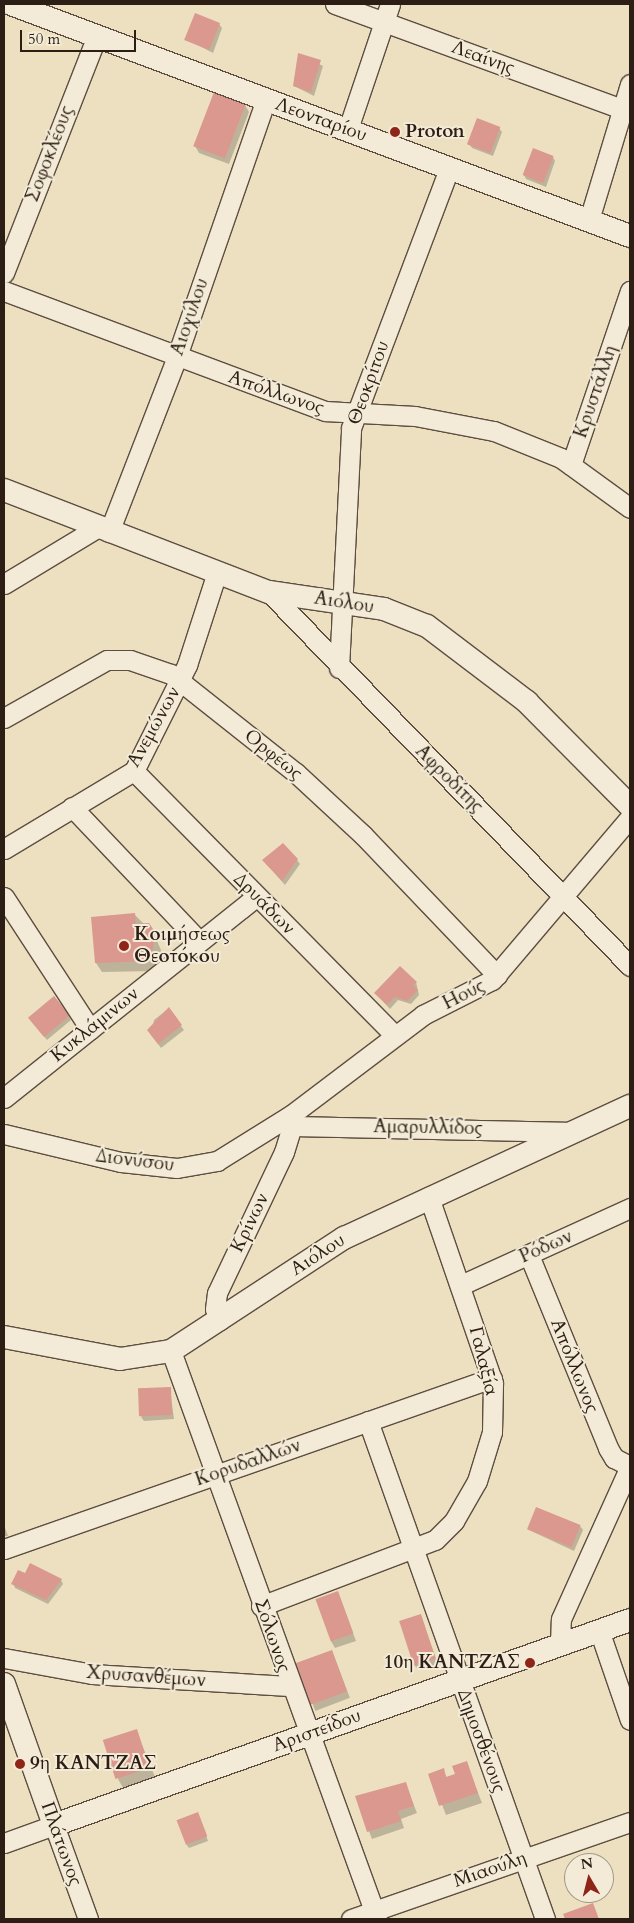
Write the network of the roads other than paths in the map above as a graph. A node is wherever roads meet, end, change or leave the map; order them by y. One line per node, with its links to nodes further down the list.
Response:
1 (11, 4): 4 (street, Λεονταρίου)
2 (335, 4): 5 (street, Λεαίνης)
3 (390, 4): 5 (street)
4 (35, 8): 6 (street, Λεονταρίου)
5 (384, 22): 9 (street, Λεαίνης); 10 (street)
6 (97, 36): 8 (street, Λεονταρίου); 14 (street, Σοφοκλέους)
7 (630, 84): 9 (street)
8 (266, 100): 10 (street, Λεονταρίου); 17 (street, Αιοχύλου)
9 (627, 110): 12 (street)
10 (348, 129): 11 (street, Λεονταρίου)
11 (449, 168): 12 (street, Λεονταρίου); 18 (street, Θεοκρίτου)
12 (589, 220): 13 (street, Λεονταρίου)
13 (630, 236)
14 (4, 273)
15 (4, 290): 17 (street, Απόλλωνος)
16 (630, 291): 19 (street, Κρυστάλλη)
17 (176, 358): 18 (street, Απόλλωνος); 22 (street, Αιοχύλου)
18 (356, 414): 19 (street, Απόλλωνος); 26 (street, Θεοκρίτου)
19 (571, 465): 21 (street, Απόλλωνος)
20 (4, 490): 22 (street, Αιόλου)
21 (630, 508)
22 (103, 530): 23 (street, Αιόλου); 24 (street)
23 (217, 572): 25 (street, Αιόλου); 28 (street, Ανεμώνων)
24 (4, 584)
25 (269, 592): 26 (street, Αιόλου); 27 (street, Αφροδίτης)
26 (342, 603): 27 (street, Θεοκρίτου); 31 (street, Αιόλου)
27 (339, 668): 35 (street, Αφροδίτης)
28 (180, 679): 29 (street, Ορφέως); 30 (street, Ανεμώνων); 40 (street, Ορφέως)
29 (4, 718)
30 (134, 771): 32 (street, Ανεμώνων); 36 (street, Δρυάδων)
31 (630, 806)
32 (72, 807): 34 (street, Ανεμώνων); 38 (street)
33 (630, 817): 35 (street, Ηούς)
34 (4, 848)
35 (563, 893): 39 (street, Αφροδίτης); 40 (street, Ηούς)
36 (256, 896): 38 (street, Κυκλάμινων); 42 (street, Δρυάδων)
37 (4, 897): 41 (street)
38 (199, 941): 41 (street, Κυκλάμινων)
39 (630, 966)
40 (498, 975): 42 (street, Ηούς)
41 (90, 1029): 43 (street, Κυκλάμινων)
42 (394, 1035): 45 (street, Ηούς)
43 (4, 1098)
44 (630, 1106): 46 (street, Αιόλου)
45 (289, 1122): 46 (street, Αμαρυλλίδος); 47 (street, Διονύσου); 52 (street, Κρίνων)
46 (574, 1132): 48 (street, Αιόλου)
47 (4, 1134)
48 (429, 1197): 51 (street, Γαλαξία); 52 (street, Αιόλου)
49 (630, 1208): 50 (street, Ρόδων)
50 (529, 1255): 51 (street, Ρόδων); 57 (street, Απόλλωνος)
51 (461, 1285): 55 (street, Γαλαξία)
52 (220, 1320): 54 (street, Αιόλου)
53 (4, 1337): 54 (street, Αιόλου)
54 (170, 1351): 58 (street, Σόλωνος)
55 (492, 1378): 56 (street, Κορυδαλλών); 60 (street, Γαλαξία)
56 (368, 1421): 58 (street, Κορυδαλλών); 60 (street, Δημοσθένους)
57 (630, 1466): 64 (street, Απόλλωνος)
58 (214, 1475): 59 (street, Κορυδαλλών); 61 (street, Σόλωνος)
59 (4, 1549)
60 (413, 1550): 61 (street, Γαλαξία); 66 (street, Δημοσθένους)
61 (261, 1606): 68 (street, Σόλωνος)
62 (630, 1620): 63 (street, Αριστείδου)
63 (599, 1630): 64 (street, Αριστείδου); 69 (street)
64 (560, 1644): 66 (street, Αριστείδου)
65 (4, 1658): 68 (street, Χρυσανθέμων)
66 (459, 1679): 70 (street, Αριστείδου); 74 (street, Δημοσθένους)
67 (4, 1684): 72 (street, Πλάτωνος)
68 (289, 1686): 70 (street, Σόλωνος)
69 (630, 1720)
70 (311, 1734): 72 (street, Αριστείδου); 75 (street, Σόλωνος)
71 (630, 1822): 74 (street, Μιαούλη)
72 (54, 1826): 73 (street, Αριστείδου); 76 (street, Πλάτωνος)
73 (4, 1842)
74 (523, 1858): 75 (street, Μιαούλη); 78 (street, Δημοσθένους)
75 (376, 1915): 77 (street, Μιαούλη)
76 (88, 1919)
77 (351, 1919)
78 (545, 1919)

